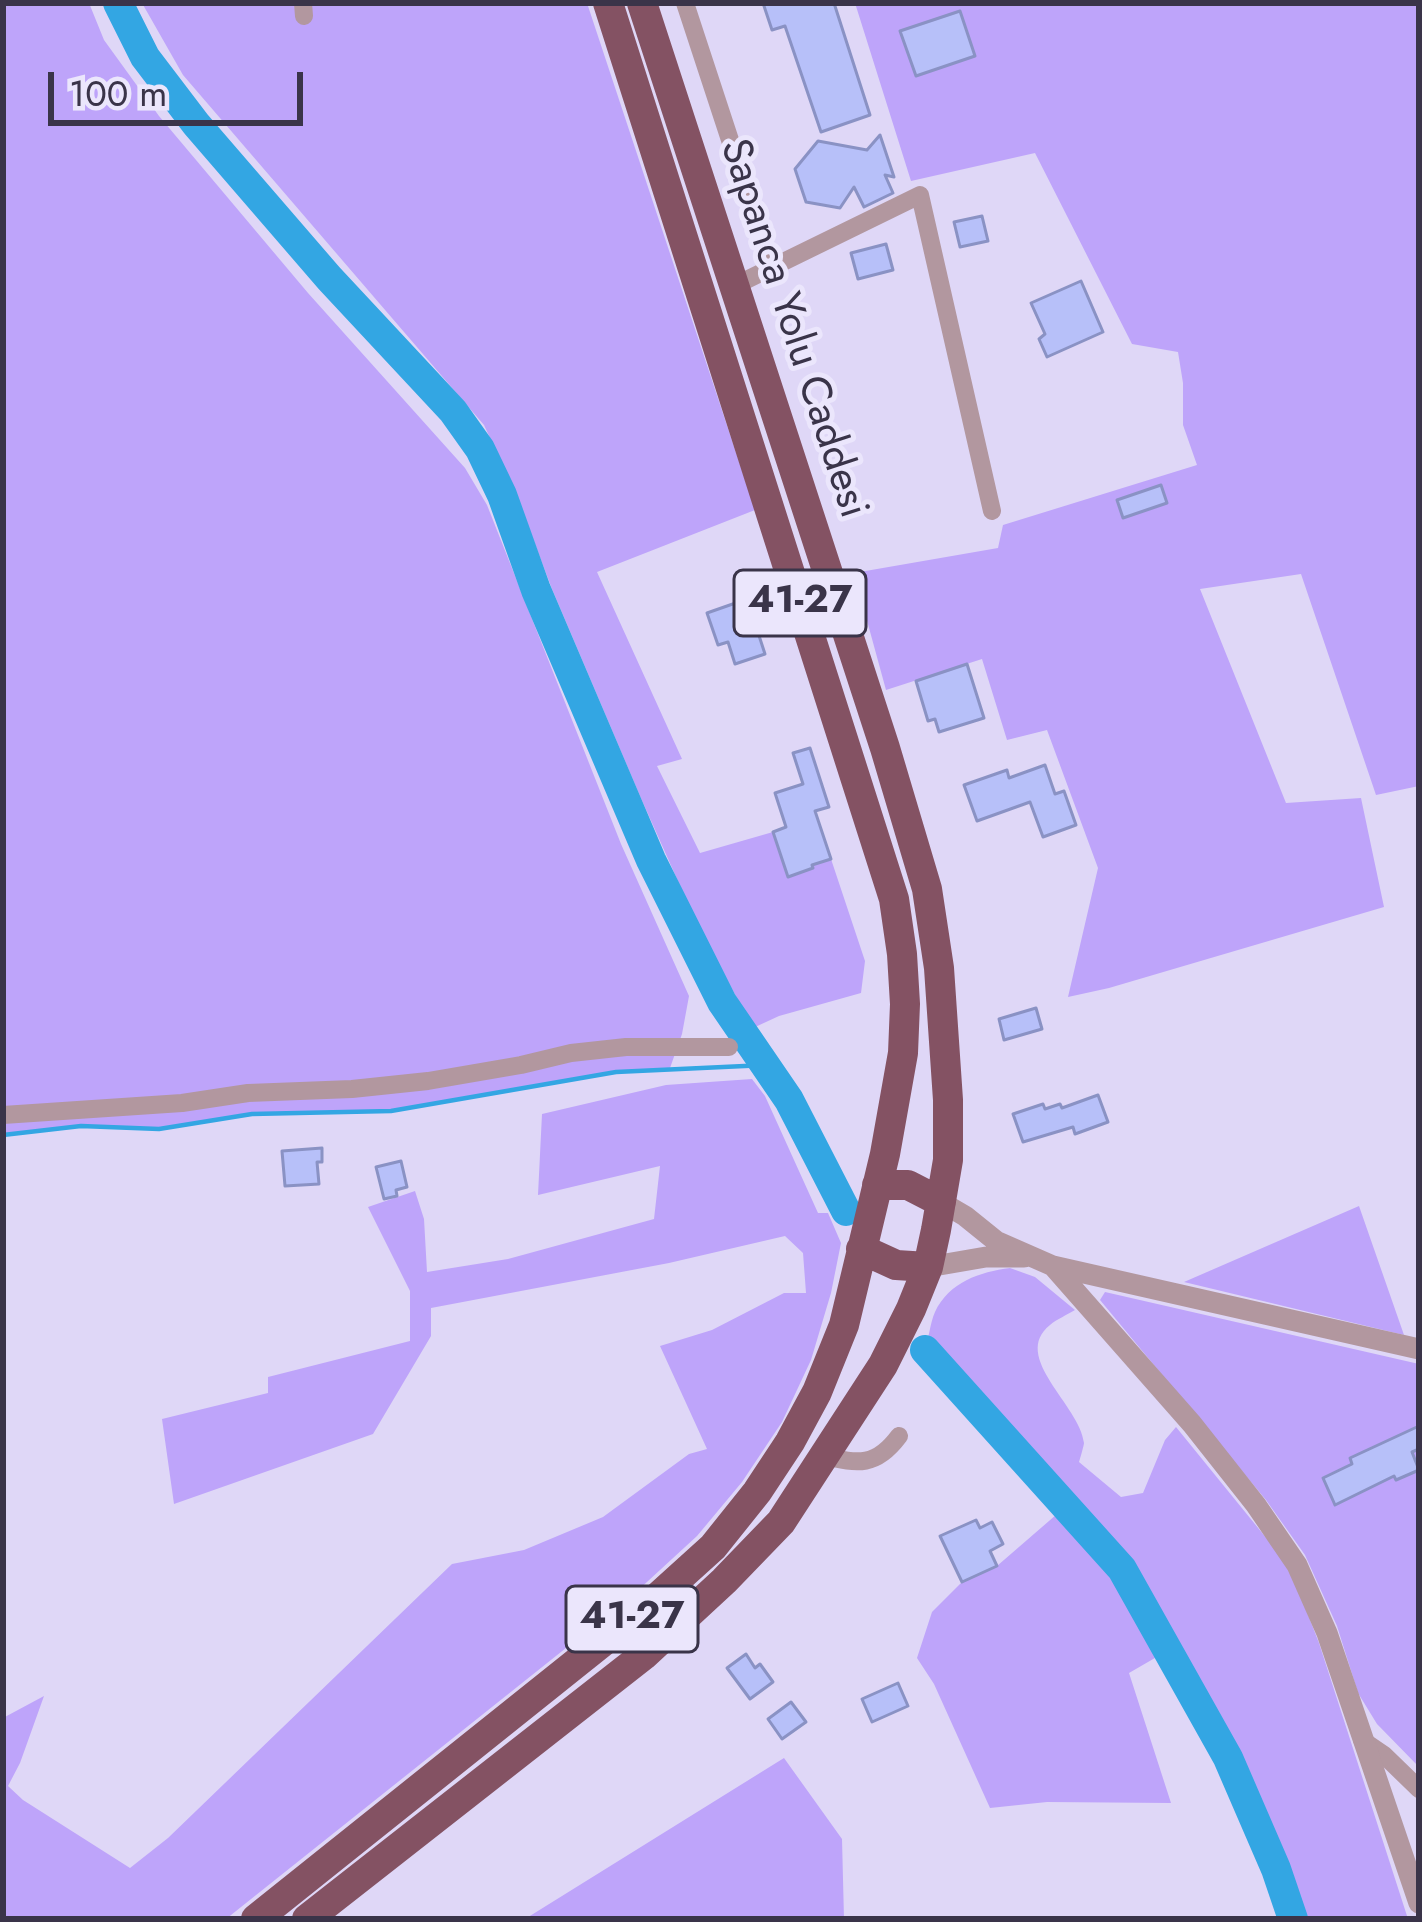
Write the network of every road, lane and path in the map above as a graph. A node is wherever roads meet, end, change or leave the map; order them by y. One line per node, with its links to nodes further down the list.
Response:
1 (608, 3): 9 (highway, Sapanca Yolu Caddesi / 41-27)
2 (642, 3): 5 (highway, Sapanca Yolu Caddesi)
3 (685, 3): 4 (street)
4 (772, 268): 5 (street); 6 (street)
5 (734, 286): 10 (highway, Sapanca Yolu Caddesi)
6 (992, 512)
7 (729, 1047): 8 (street)
8 (3, 1115)
9 (877, 1185): 10 (highway); 11 (highway, Sapanca Yolu Caddesi / 41-27)
10 (941, 1202): 12 (street); 14 (highway, Sapanca Yolu Caddesi)
11 (861, 1249): 14 (highway); 21 (highway, Sapanca Yolu Caddesi / 41-27)
12 (1030, 1257): 13 (street); 14 (street)
13 (1053, 1266): 15 (street); 18 (street)
14 (928, 1267): 17 (highway, Sapanca Yolu Caddesi)
15 (1419, 1349)
16 (898, 1436): 17 (street)
17 (825, 1456): 22 (highway, Sapanca Yolu Caddesi / 41-27)
18 (1362, 1740): 19 (street); 20 (street)
19 (1419, 1789)
20 (1419, 1903)
21 (256, 1919)
22 (307, 1919)

